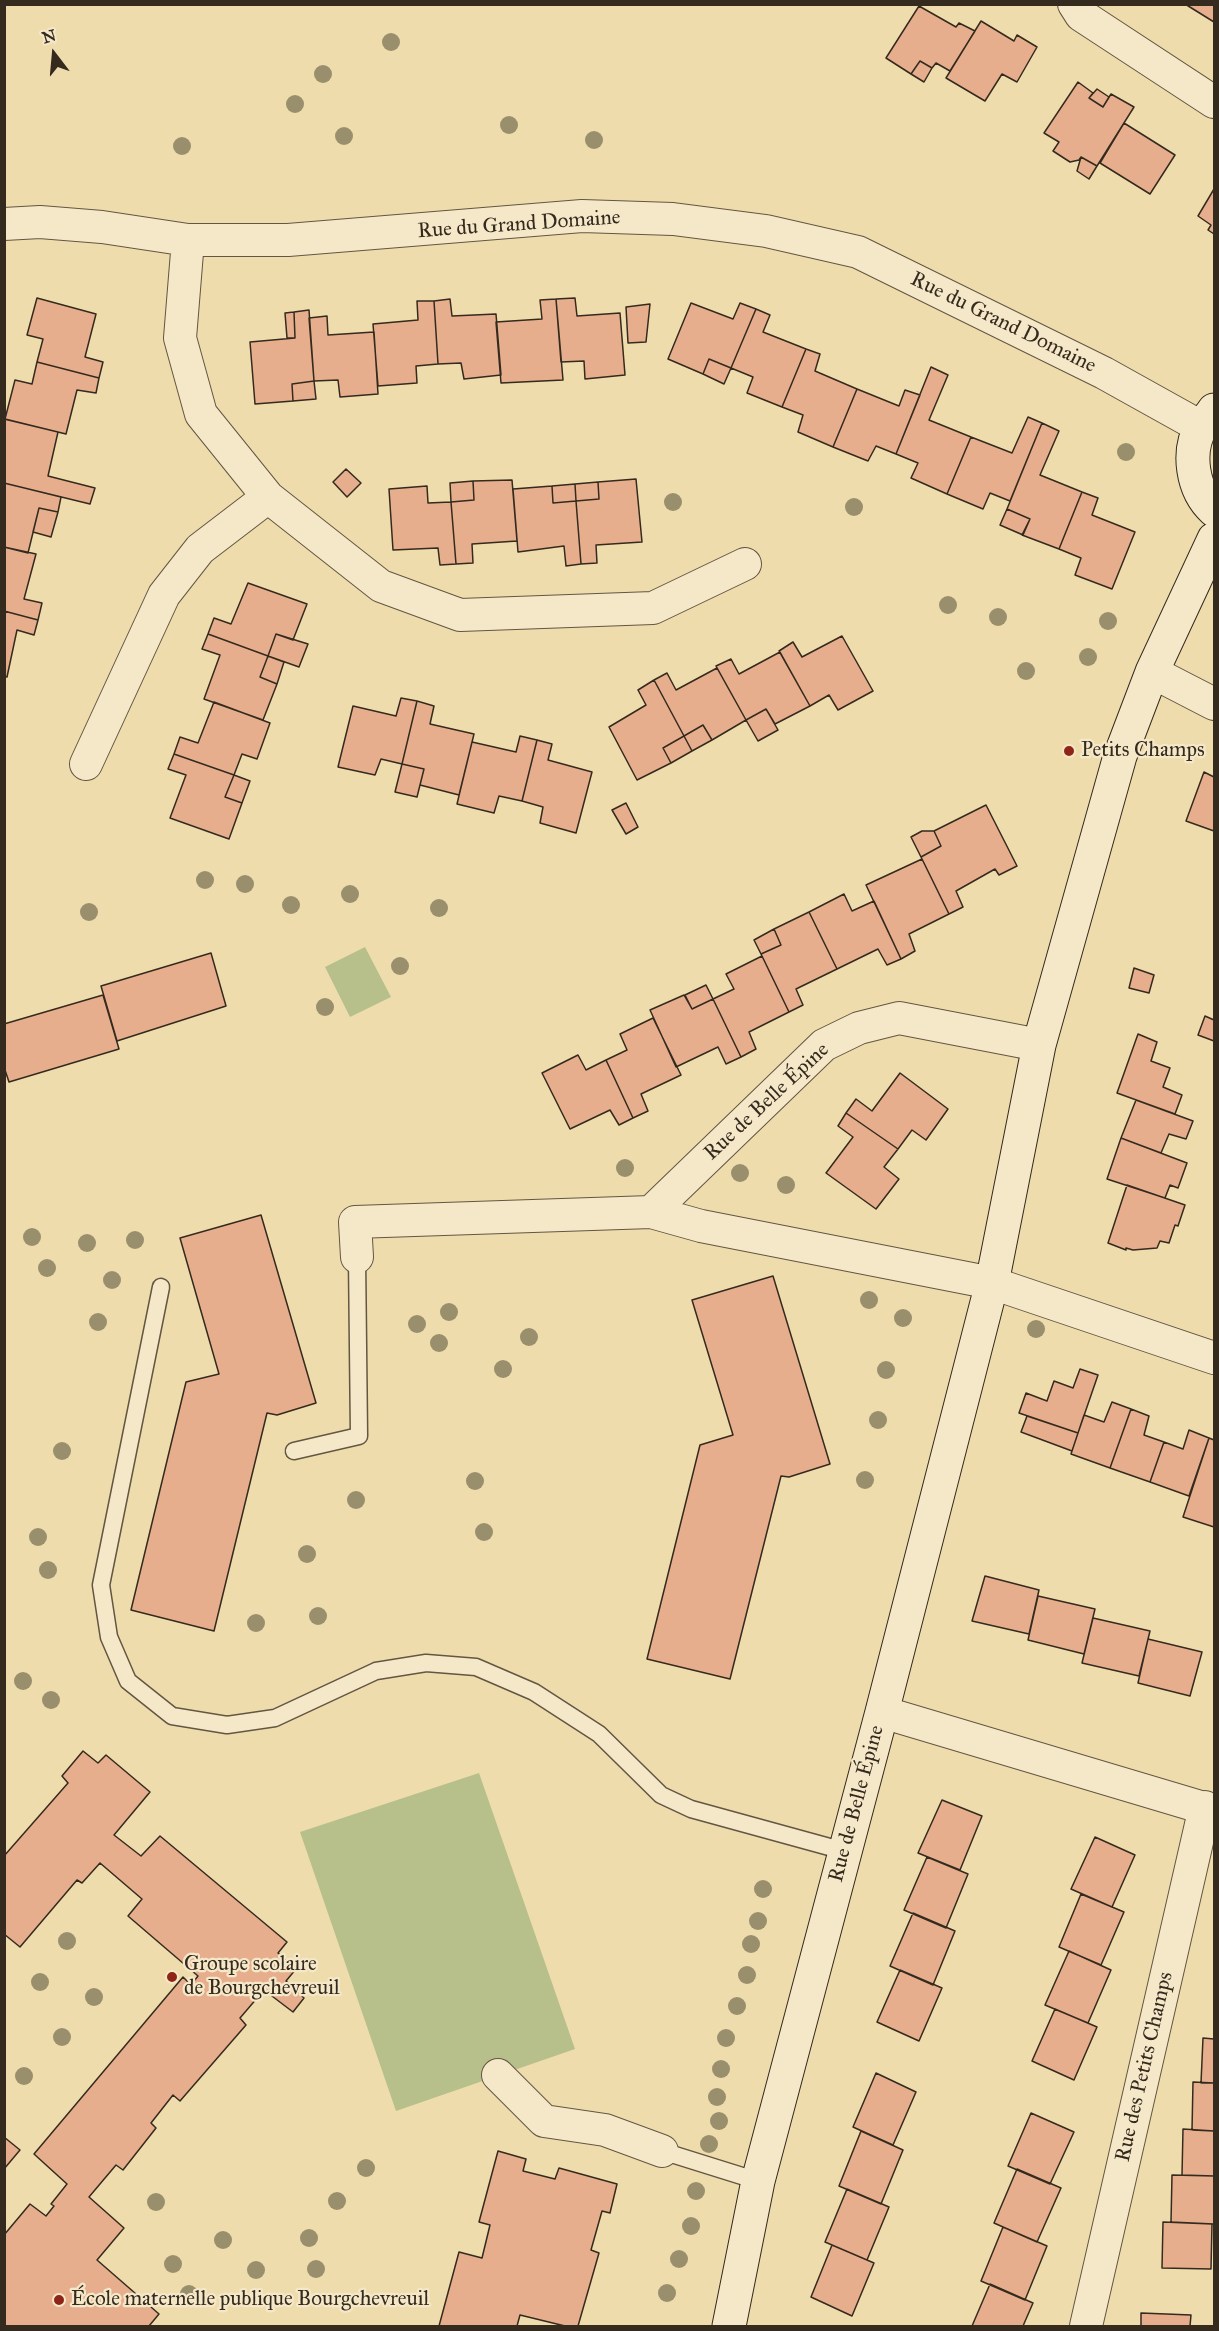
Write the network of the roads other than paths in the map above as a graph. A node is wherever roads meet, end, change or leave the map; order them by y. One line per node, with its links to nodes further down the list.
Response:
1 (1074, 4): 2 (street)
2 (1215, 102)
3 (4, 201): 4 (street, Rue du Grand Domaine)
4 (40, 222): 5 (street, Rue du Grand Domaine); 6 (street, Rue du Grand Domaine)
5 (4, 224)
6 (188, 240): 7 (street, Rue du Grand Domaine); 8 (street)
7 (1208, 419): 9 (street)
8 (268, 497): 11 (street); 14 (street)
9 (1215, 510)
10 (1215, 538): 12 (street, Rue de Belle Épine)
11 (745, 564)
12 (1152, 672): 13 (street); 15 (street, Rue de Belle Épine)
13 (1215, 704)
14 (86, 764)
15 (1039, 1045): 16 (street, Rue de Belle Épine); 18 (street, Rue de Belle Épine)
16 (651, 1212): 17 (street); 18 (street)
17 (357, 1257): 21 (lane)
18 (992, 1283): 20 (street); 22 (street, Rue de Belle Épine)
19 (161, 1287): 24 (lane)
20 (1215, 1358)
21 (294, 1451)
22 (882, 1712): 23 (street, Rue des Petits Champs); 24 (street, Rue de Belle Épine)
23 (1210, 1809): 29 (street, Rue des Petits Champs)
24 (844, 1851): 27 (street, Rue de Belle Épine)
25 (498, 2075): 26 (street)
26 (662, 2151): 27 (lane)
27 (758, 2181): 28 (street, Rue de Belle Épine)
28 (729, 2326)
29 (1086, 2326)

